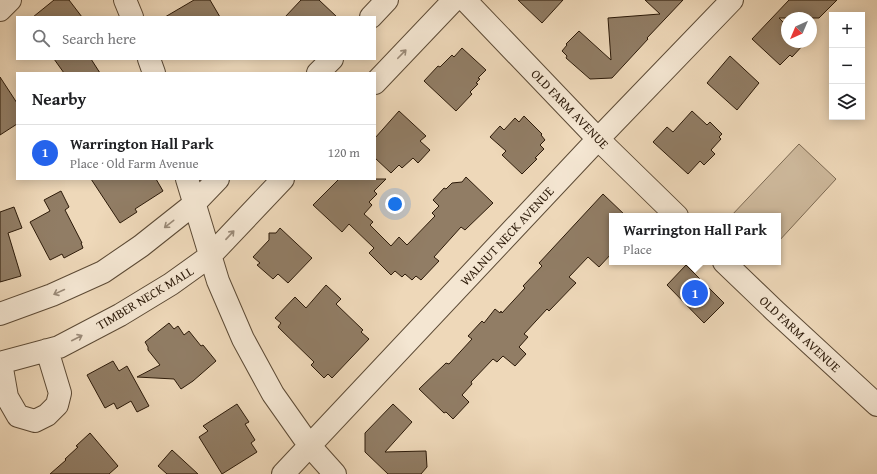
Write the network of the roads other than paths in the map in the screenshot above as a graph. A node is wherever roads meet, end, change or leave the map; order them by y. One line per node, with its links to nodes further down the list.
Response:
1 (10, 0): 7 (street)
2 (125, 0): 8 (street)
3 (387, 0): 9 (street)
4 (454, 0): 14 (street, one-way to 4)
5 (465, 0): 15 (street, OLD FARM AVENUE)
6 (732, 0): 15 (street, WALNUT NECK AVENUE)
7 (0, 10)
8 (132, 16)
9 (372, 16)
10 (149, 60): 12 (street)
11 (331, 60): 13 (street)
12 (154, 72)
13 (319, 72)
14 (376, 82)
15 (598, 139): 20 (street, OLD FARM AVENUE); 27 (street, WALNUT NECK AVENUE)
16 (187, 180): 19 (street)
17 (217, 180): 19 (street)
18 (282, 180): 21 (street, TIMBER NECK MALL, one-way to 18)
19 (194, 204): 21 (street); 23 (street, one-way to 23)
20 (674, 213)
21 (210, 256): 24 (street, TIMBER NECK MALL, one-way to 21); 27 (street)
22 (727, 265): 26 (street, OLD FARM AVENUE)
23 (0, 314)
24 (47, 350): 25 (street, TIMBER NECK MALL); 25 (street)
25 (0, 363)
26 (877, 405)
27 (309, 445): 28 (street, WALNUT NECK AVENUE); 29 (street)
28 (283, 474)
29 (335, 474)

